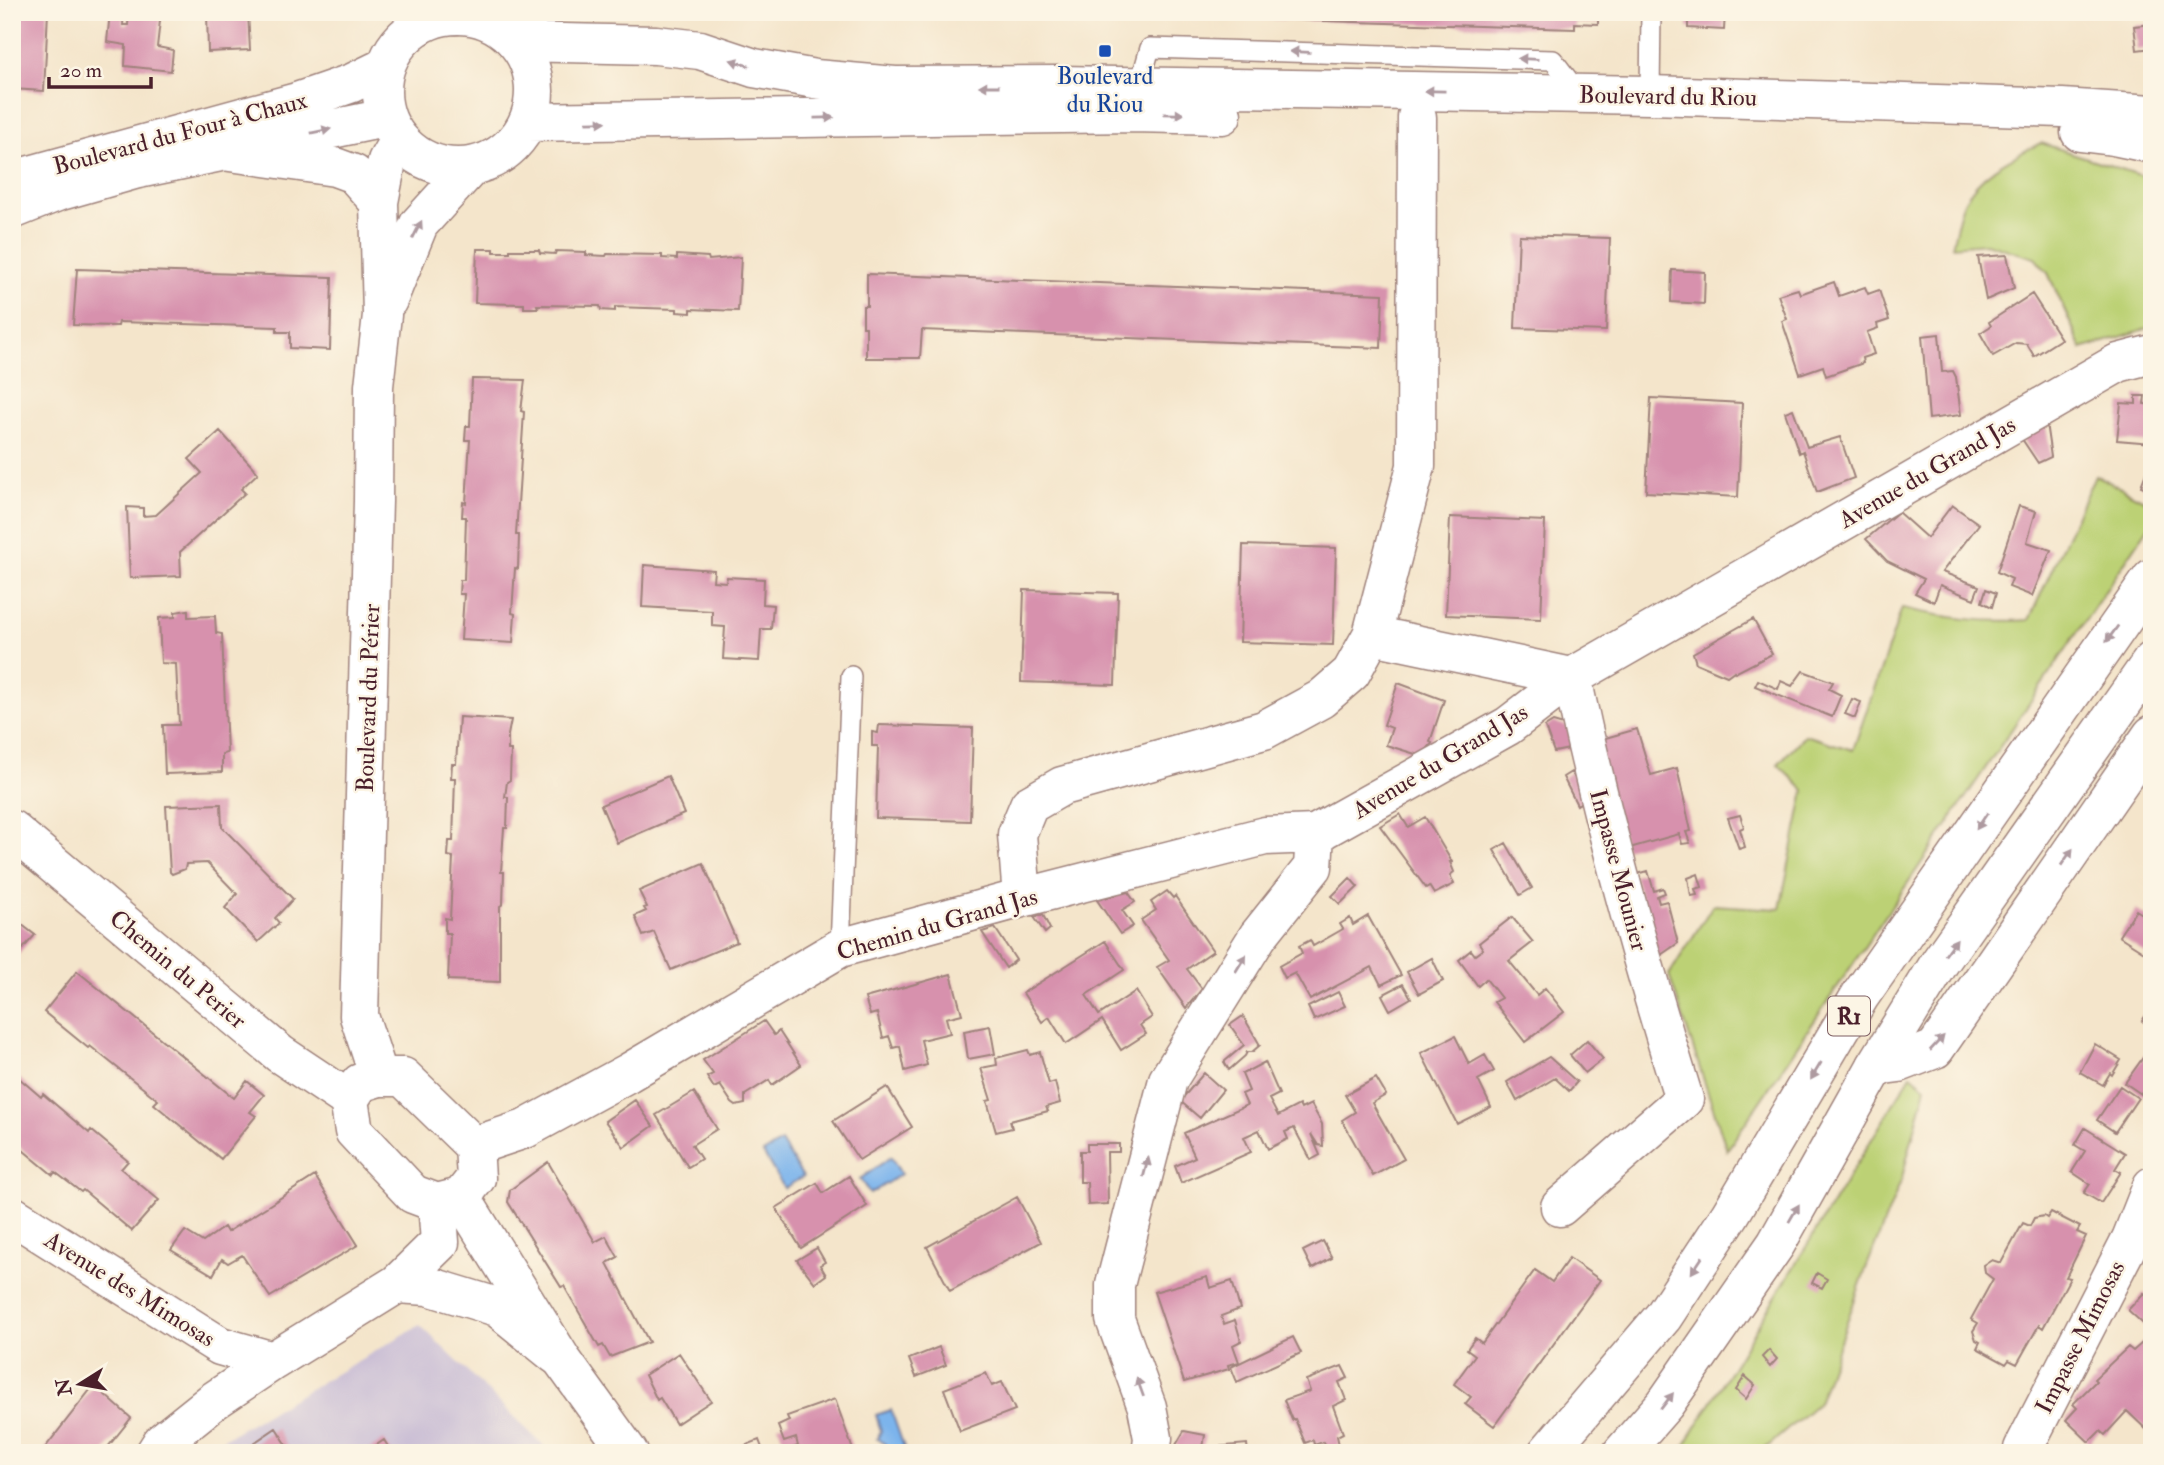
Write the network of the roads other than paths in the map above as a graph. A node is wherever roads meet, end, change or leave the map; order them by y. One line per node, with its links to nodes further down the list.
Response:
1 (1651, 12): 6 (lane)
2 (456, 13): 3 (main road); 4 (main road)
3 (415, 19): 5 (main road)
4 (516, 42): 6 (main road, Boulevard du Riou, one-way to 4); 9 (main road)
5 (385, 67): 10 (main road); 14 (main road, Boulevard du Four à Chaux)
6 (1650, 94): 7 (main road, Boulevard du Riou)
7 (2152, 114)
8 (1417, 117): 9 (main road, Boulevard du Riou, one-way to 8); 11 (main road, Boulevard du Riou); 20 (main road)
9 (528, 122): 13 (main road)
10 (392, 129): 12 (main road, Boulevard du Four à Chaux, one-way to 10); 13 (main road); 15 (main road)
11 (2152, 144)
12 (228, 152): 15 (main road); 16 (main road, Boulevard du Four à Chaux)
13 (471, 167): 17 (main road, one-way to 13)
14 (12, 180)
15 (379, 202): 17 (main road)
16 (12, 210)
17 (382, 315): 30 (main road, Boulevard du Périer)
18 (2152, 354): 23 (main road, Avenue du Grand Jas)
19 (2152, 578): 43 (main road, R1, one-way to 43)
20 (1372, 635): 23 (main road); 27 (main road)
21 (2152, 660): 29 (main road, R1, one-way to 21)
22 (851, 676): 28 (lane)
23 (1572, 677): 26 (main road, Avenue du Grand Jas); 34 (main road, Impasse Mounier)
24 (2152, 735): 29 (main road, one-way to 24)
25 (12, 830): 30 (main road, Chemin du Perier)
26 (1315, 834): 27 (main road, Chemin du Grand Jas); 42 (main road, one-way to 26)
27 (1022, 898): 28 (main road, Chemin du Grand Jas)
28 (840, 948): 31 (main road, Chemin du Grand Jas)
29 (1875, 1066): 44 (main road, R1, one-way to 29)
30 (364, 1089): 31 (main road, Chemin du Perier); 33 (main road, Boulevard du Périer)
31 (474, 1146): 33 (main road)
32 (2152, 1186): 39 (main road, Impasse Mimosas)
33 (437, 1198): 36 (main road); 37 (main road, Boulevard du Périer)
34 (1560, 1207)
35 (12, 1215): 38 (main road, Avenue des Mimosas)
36 (397, 1284): 37 (main road); 38 (main road)
37 (562, 1360): 41 (main road)
38 (273, 1361): 40 (main road)
39 (2022, 1451)
40 (155, 1453)
41 (629, 1453)
42 (1151, 1453)
43 (1547, 1453)
44 (1622, 1453)

